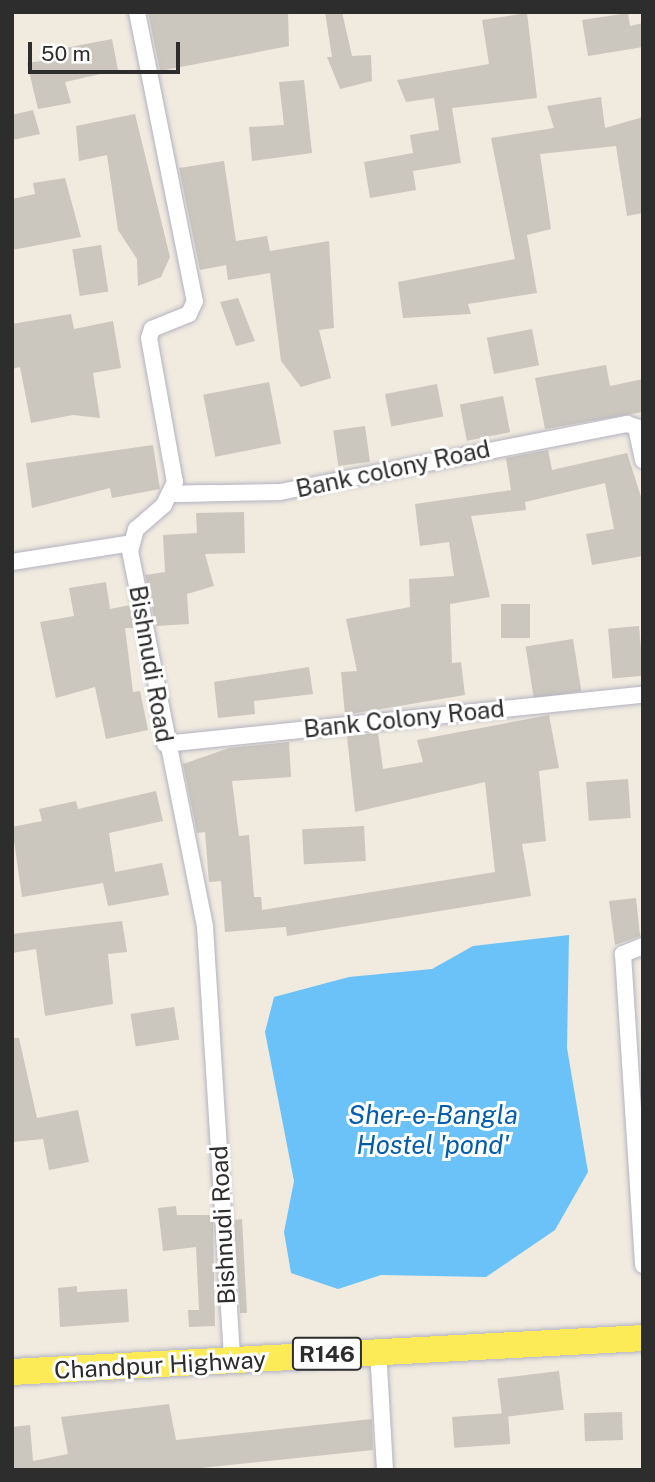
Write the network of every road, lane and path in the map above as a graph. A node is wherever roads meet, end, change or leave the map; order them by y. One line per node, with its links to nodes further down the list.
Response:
1 (137, 12): 3 (street)
2 (642, 452): 3 (street, Bank colony Road)
3 (171, 494): 4 (street); 5 (street)
4 (213, 494)
5 (132, 543): 6 (street); 8 (street, Bishnudi Road)
6 (12, 562)
7 (643, 695): 8 (street, Bank Colony Road)
8 (165, 744): 13 (street, Bishnudi Road)
9 (643, 946): 10 (street)
10 (643, 1265)
11 (643, 1338): 12 (main road, Chandpur Highway / R146)
12 (378, 1349): 13 (main road, Chandpur Highway / R146); 15 (street)
13 (232, 1362): 14 (main road, Chandpur Highway / R146)
14 (12, 1372)
15 (385, 1470)

